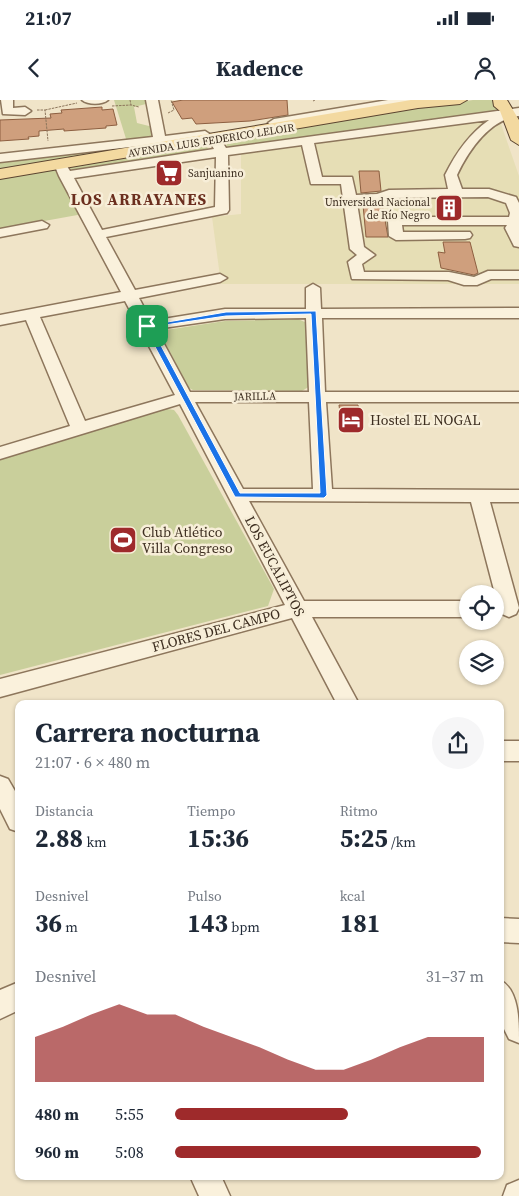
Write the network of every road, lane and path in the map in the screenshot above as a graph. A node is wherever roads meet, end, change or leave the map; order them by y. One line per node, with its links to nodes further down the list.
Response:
1 (7, 100): 13 (street)
2 (88, 100): 9 (street); 12 (path)
3 (130, 100): 10 (path)
4 (152, 100): 17 (street)
5 (314, 100): 15 (street)
6 (437, 100): 8 (main road, AVENIDA LUIS FEDERICO LELOIR)
7 (460, 100): 8 (main road, AVENIDA LUIS FEDERICO LELOIR)
8 (417, 102): 15 (main road, AVENIDA LUIS FEDERICO LELOIR)
9 (107, 103): 10 (path)
10 (131, 105): 11 (path)
11 (139, 107)
12 (45, 110): 13 (path); 20 (path)
13 (25, 111)
14 (512, 116): 16 (street); 22 (street)
15 (322, 118): 17 (street); 18 (main road, AVENIDA LUIS FEDERICO LELOIR)
16 (307, 141): 18 (street); 23 (street)
17 (162, 144): 18 (main road, AVENIDA LUIS FEDERICO LELOIR); 20 (main road, AVENIDA LUIS FEDERICO LELOIR)
18 (219, 146): 20 (street); 28 (street)
19 (0, 158): 20 (street)
20 (58, 164): 21 (main road, AVENIDA LUIS FEDERICO LELOIR); 28 (street, LOS EUCALIPTOS)
21 (0, 174)
22 (456, 193): 23 (street); 25 (street)
23 (349, 199): 30 (street)
24 (42, 225): 27 (street)
25 (516, 225): 26 (street); 29 (street)
26 (456, 230)
27 (0, 233)
28 (96, 235): 33 (street, LOS EUCALIPTOS)
29 (519, 243)
30 (519, 275)
31 (220, 278): 33 (street)
32 (313, 288): 34 (street)
33 (131, 295): 36 (street); 38 (street, LOS EUCALIPTOS)
34 (314, 312): 35 (street); 38 (street); 39 (street)
35 (519, 313)
36 (31, 314): 37 (street); 42 (street)
37 (0, 320)
38 (147, 326): 40 (street, LOS EUCALIPTOS)
39 (317, 396): 40 (street, JARILLA); 41 (street, JARILLA); 45 (street)
40 (185, 397): 42 (street, JARILLA); 44 (street, LOS EUCALIPTOS)
41 (519, 397)
42 (80, 428): 43 (street, JARILLA)
43 (0, 454)
44 (237, 495): 45 (street); 48 (street, LOS EUCALIPTOS)
45 (324, 495): 46 (street)
46 (479, 496): 47 (street); 50 (street)
47 (519, 496)
48 (298, 609): 49 (street, FLORES DEL CAMPO); 51 (street, FLORES DEL CAMPO); 52 (street, LOS EUCALIPTOS)
49 (459, 609)
50 (508, 609)
51 (0, 688)
52 (346, 700)
53 (504, 751): 54 (street)
54 (519, 751)
55 (0, 786): 56 (street)
56 (15, 814)
57 (504, 930): 58 (street)
58 (519, 931)
59 (15, 997): 61 (street)
60 (504, 1001): 62 (street)
61 (0, 1005)
62 (519, 1030)
63 (207, 1180): 64 (street)
64 (215, 1196)

